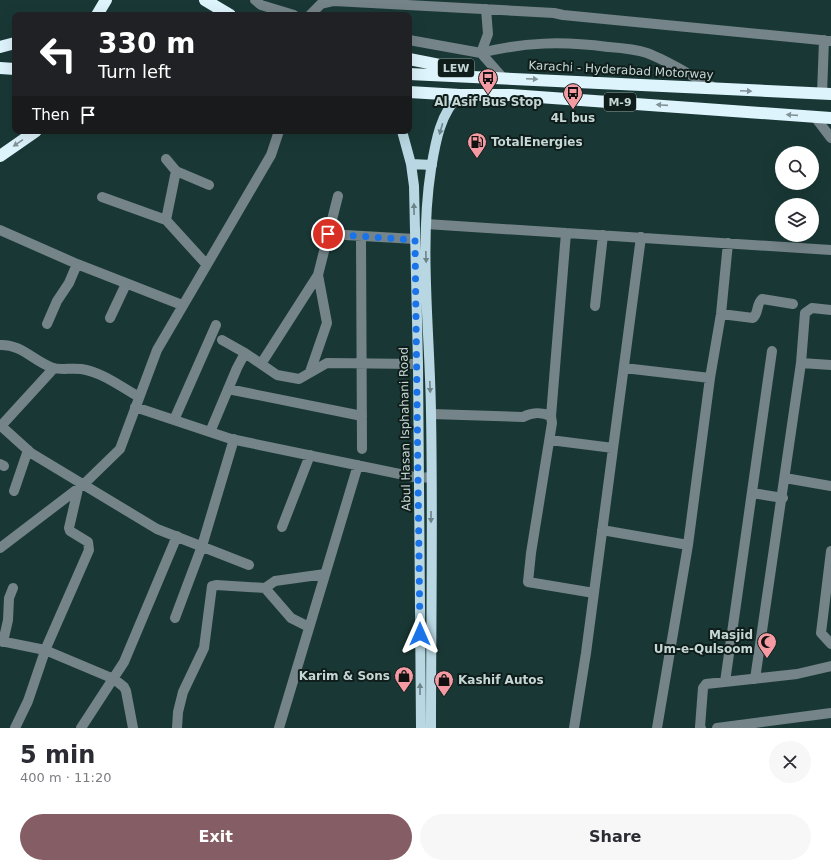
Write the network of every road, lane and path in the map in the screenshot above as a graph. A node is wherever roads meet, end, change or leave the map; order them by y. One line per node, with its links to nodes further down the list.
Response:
1 (106, 0): 5 (highway)
2 (205, 0): 6 (highway)
3 (256, 0): 7 (street)
4 (486, 9): 8 (street); 9 (street); 14 (street)
5 (99, 12)
6 (225, 12)
7 (285, 12)
8 (313, 12)
9 (828, 40): 22 (street)
10 (412, 41): 14 (street)
11 (12, 44): 12 (highway)
12 (0, 48): 13 (highway)
13 (12, 50)
14 (481, 53): 19 (street); 20 (street)
15 (412, 60): 19 (highway, LEW)
16 (0, 68): 17 (highway)
17 (12, 69)
18 (412, 74): 19 (highway, Karachi - Hyderabad Motorway / M-9)
19 (503, 78): 20 (highway, Karachi - Hyderabad Motorway / M-9, one-way to 20)
20 (719, 90): 22 (highway, Karachi - Hyderabad Motorway / M-9, one-way to 22)
21 (412, 92): 23 (highway, M-9)
22 (828, 93)
23 (460, 95): 24 (highway, M-9, one-way to 23); 33 (main road, Abul Hasan Isphahani Road, one-way to 33)
24 (815, 117): 25 (highway, M-9); 29 (street)
25 (831, 118)
26 (32, 134): 30 (highway, one-way to 30)
27 (278, 134): 50 (street)
28 (403, 134): 32 (main road, Abul Hasan Isphahani Road)
29 (831, 138)
30 (0, 156)
31 (166, 160): 34 (street)
32 (411, 164): 33 (main road); 46 (main road, Abul Hasan Isphahani Road, one-way to 32)
33 (432, 164): 39 (main road, Abul Hasan Isphahani Road)
34 (176, 171): 35 (street); 38 (street)
35 (209, 185)
36 (338, 196): 42 (street)
37 (102, 197): 38 (street)
38 (166, 220): 50 (street)
39 (426, 224): 41 (street); 77 (main road, Abul Hasan Isphahani Road, one-way to 77)
40 (0, 230): 49 (street)
41 (566, 232): 43 (street); 79 (street)
42 (328, 234): 44 (street); 51 (street)
43 (603, 235): 45 (street); 55 (street)
44 (361, 237): 46 (street); 65 (street)
45 (641, 237): 47 (street); 71 (street)
46 (415, 240): 68 (main road, Abul Hasan Isphahani Road)
47 (728, 243): 48 (street); 57 (street)
48 (831, 250)
49 (77, 264): 52 (street); 59 (street)
50 (206, 264): 54 (street)
51 (318, 275): 67 (street); 72 (street)
52 (126, 284): 54 (street); 58 (street)
53 (793, 304): 57 (street)
54 (182, 305): 75 (street)
55 (595, 306)
56 (831, 310): 66 (street)
57 (721, 314): 73 (street)
58 (110, 318)
59 (47, 324)
60 (216, 325): 80 (street)
61 (222, 340): 64 (street)
62 (0, 345): 70 (street)
63 (772, 351): 96 (street)
64 (245, 353): 67 (street); 74 (street)
65 (362, 363): 68 (street); 72 (street); 78 (street)
66 (801, 363): 69 (street); 92 (street)
67 (261, 364): 72 (street)
68 (418, 364): 91 (main road, Abul Hasan Isphahani Road)
69 (831, 365)
70 (54, 368): 75 (street); 81 (street)
71 (624, 368): 73 (street); 85 (street)
72 (310, 372)
73 (710, 378): 101 (street)
74 (228, 389): 78 (street); 82 (street)
75 (139, 397): 76 (street)
76 (135, 407): 80 (street); 93 (street)
77 (431, 414): 79 (street); 90 (main road, Abul Hasan Isphahani Road)
78 (362, 416): 86 (street)
79 (551, 416): 84 (street)
80 (174, 420): 82 (street)
81 (0, 426): 87 (street)
82 (210, 432): 83 (street)
83 (234, 439): 88 (street); 102 (street)
84 (550, 440): 85 (street); 109 (street)
85 (613, 448): 99 (street)
86 (362, 449)
87 (28, 450): 93 (street); 95 (street)
88 (310, 455): 89 (street); 98 (street)
89 (358, 465): 91 (street); 106 (street)
90 (431, 476): 91 (street); 129 (main road, Abul Hasan Isphahani Road, one-way to 129)
91 (419, 478): 128 (main road, Abul Hasan Isphahani Road, one-way to 91)
92 (785, 478): 94 (street); 97 (street)
93 (81, 486): 100 (street); 103 (street); 117 (street)
94 (831, 486)
95 (14, 492)
96 (752, 493): 97 (street); 121 (street)
97 (783, 498): 120 (street)
98 (282, 527)
99 (602, 530): 101 (street); 109 (street)
100 (177, 536): 102 (street); 119 (street)
101 (688, 545): 131 (street)
102 (202, 546): 105 (street); 112 (street)
103 (0, 548)
104 (831, 551): 110 (street)
105 (249, 565)
106 (325, 574): 108 (street); 113 (street)
107 (13, 588): 115 (street)
108 (265, 588): 113 (street); 126 (street)
109 (594, 593): 130 (street)
110 (828, 598): 114 (street)
111 (831, 613): 114 (street)
112 (175, 618)
113 (309, 627): 127 (street)
114 (821, 633): 116 (street)
115 (2, 642): 117 (street)
116 (831, 644)
117 (45, 650): 119 (street); 123 (street)
118 (831, 666): 120 (street)
119 (114, 679): 124 (street); 125 (street)
120 (755, 679): 121 (street)
121 (725, 682): 132 (street)
122 (831, 713): 133 (street)
123 (15, 728)
124 (81, 728)
125 (133, 728)
126 (177, 728)
127 (279, 728)
128 (421, 728)
129 (432, 728)
130 (574, 728)
131 (657, 728)
132 (701, 728)
133 (717, 728)

